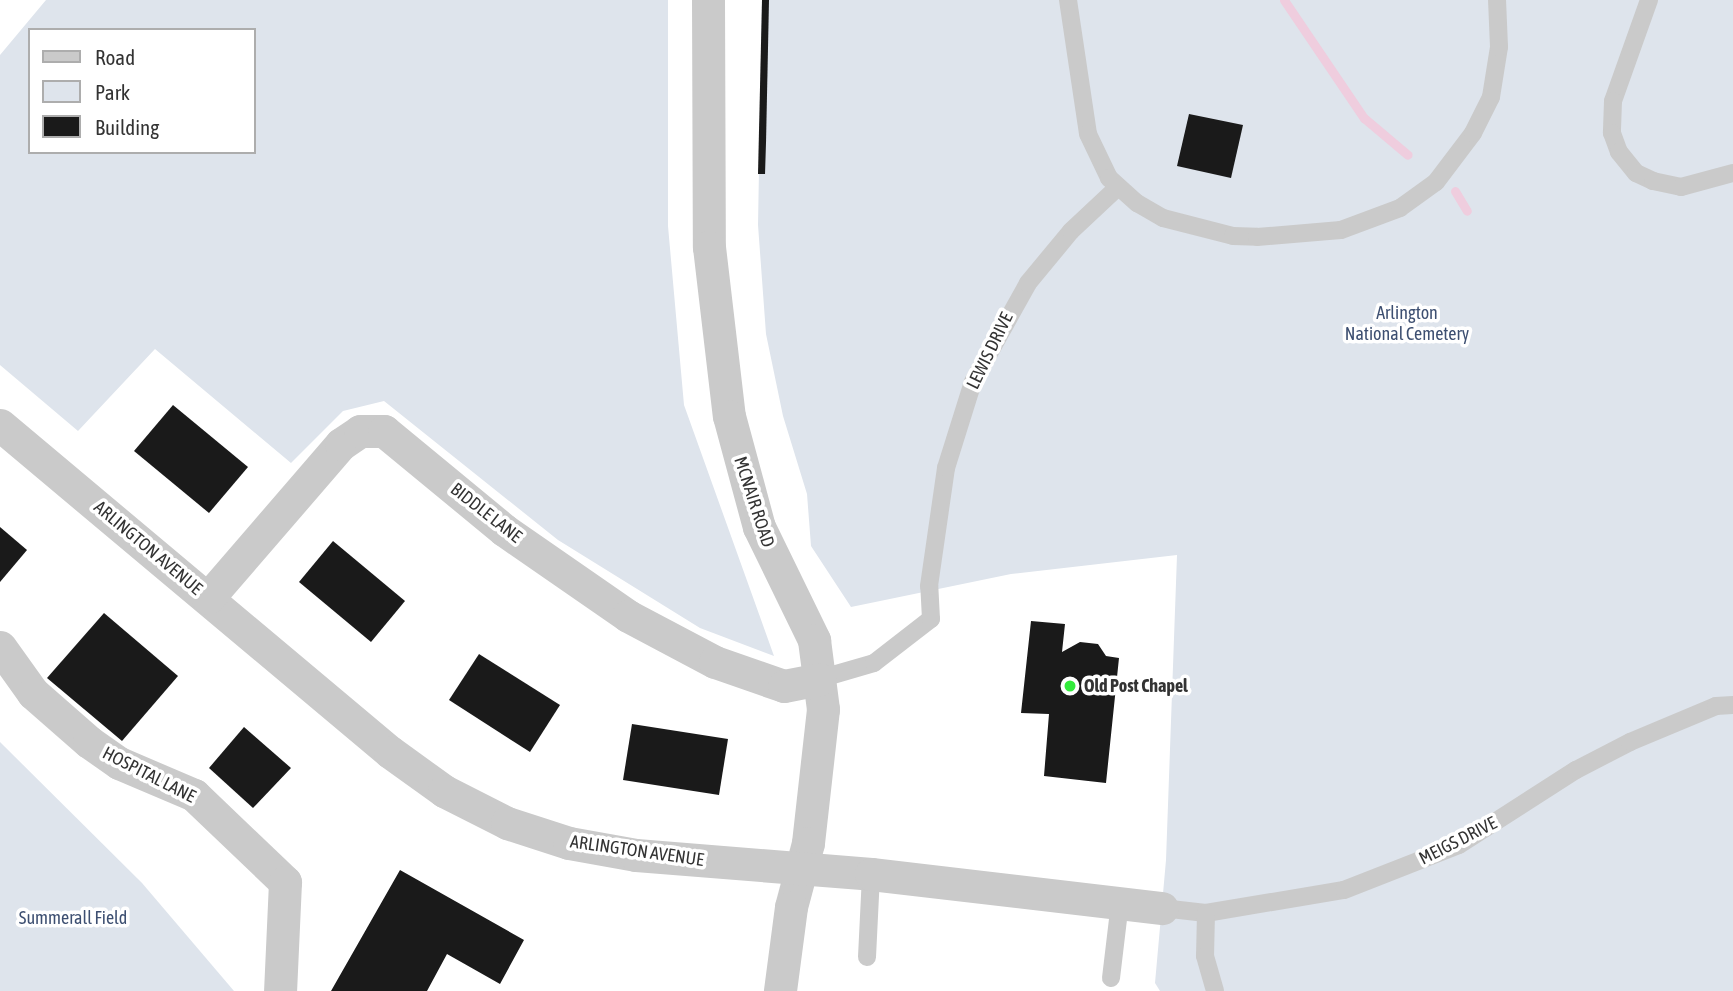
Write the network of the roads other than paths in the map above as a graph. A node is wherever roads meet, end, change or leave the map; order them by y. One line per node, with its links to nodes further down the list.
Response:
1 (708, 0): 10 (street, MCNAIR ROAD)
2 (1068, 0): 6 (lane)
3 (1497, 0): 6 (lane)
4 (1649, 0): 5 (lane)
5 (1733, 173)
6 (1118, 187): 10 (lane, LEWIS DRIVE)
7 (0, 425): 8 (street, ARLINGTON AVENUE)
8 (208, 598): 10 (street, BIDDLE LANE); 12 (street, ARLINGTON AVENUE)
9 (0, 647): 19 (street, HOSPITAL LANE)
10 (819, 679): 12 (street, MCNAIR ROAD)
11 (1733, 705): 16 (lane, MEIGS DRIVE)
12 (800, 870): 13 (street, ARLINGTON AVENUE); 20 (street, MCNAIR ROAD)
13 (871, 874): 14 (street, ARLINGTON AVENUE); 17 (lane)
14 (1120, 903): 15 (street, ARLINGTON AVENUE); 18 (lane)
15 (1162, 908): 16 (lane, MEIGS DRIVE)
16 (1206, 913): 21 (lane)
17 (867, 957)
18 (1111, 978)
19 (280, 991)
20 (780, 991)
21 (1215, 991)

